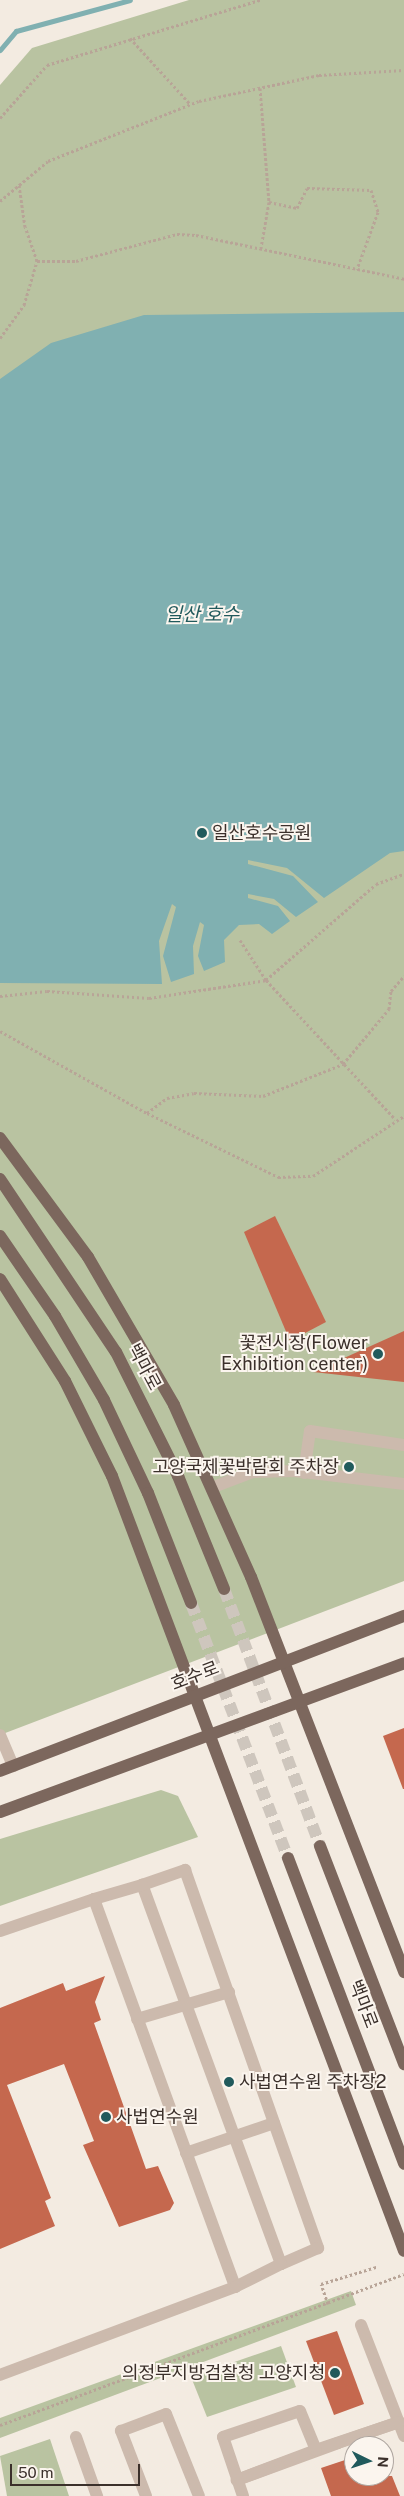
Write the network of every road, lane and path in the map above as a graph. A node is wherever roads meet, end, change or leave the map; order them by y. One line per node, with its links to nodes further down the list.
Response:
1 (260, 0): 2 (path)
2 (130, 38): 5 (path); 6 (path)
3 (404, 70): 4 (path)
4 (260, 88): 5 (path); 9 (path)
5 (190, 104): 7 (path)
6 (0, 118)
7 (19, 185): 8 (path); 11 (path)
8 (0, 201)
9 (269, 202): 10 (path); 12 (path)
10 (261, 248): 11 (path); 12 (path)
11 (37, 261): 14 (path)
12 (357, 269): 13 (path)
13 (404, 279)
14 (0, 338)
15 (404, 874): 18 (path)
16 (240, 940): 18 (path)
17 (404, 976): 21 (path)
18 (266, 980): 19 (path); 21 (path)
19 (0, 996)
20 (0, 1031): 22 (path)
21 (342, 1064): 22 (path); 24 (path)
22 (147, 1113): 24 (path)
23 (404, 1116): 24 (path)
24 (395, 1119)
25 (0, 1138): 32 (main road)
26 (0, 1178): 33 (main road, 백마로)
27 (0, 1236): 34 (main road)
28 (0, 1279): 38 (main road)
29 (404, 1445): 30 (lane)
30 (304, 1472): 31 (lane); 32 (lane)
31 (404, 1484)
32 (211, 1488): 36 (main road)
33 (224, 1589)
34 (191, 1603)
35 (404, 1616): 36 (main road, 호수로)
36 (284, 1661): 38 (main road, 호수로); 39 (main road)
37 (404, 1663): 39 (main road)
38 (195, 1695): 40 (main road); 42 (main road, 호수로)
39 (300, 1702): 40 (main road); 50 (main road)
40 (211, 1734): 44 (main road); 59 (main road)
41 (0, 1735): 42 (lane)
42 (13, 1766): 43 (main road, 호수로)
43 (0, 1771)
44 (0, 1812)
45 (320, 1846): 54 (main road, 백마로)
46 (288, 1858): 58 (main road, 백마로)
47 (142, 1885): 48 (lane); 51 (lane); 52 (lane)
48 (94, 1899): 49 (lane); 53 (lane)
49 (0, 1932)
50 (404, 1972)
51 (228, 1992): 52 (lane); 55 (lane)
52 (187, 2007): 53 (lane); 56 (lane)
53 (137, 2019): 57 (lane)
54 (404, 2064)
55 (274, 2123): 56 (lane); 60 (lane)
56 (233, 2137): 57 (lane); 60 (lane)
57 (186, 2153): 63 (lane)
58 (404, 2164)
59 (404, 2251)
60 (281, 2264): 63 (lane)
61 (376, 2267): 64 (path)
62 (404, 2274): 64 (path)
63 (235, 2287): 66 (lane)
64 (328, 2304): 68 (path)
65 (361, 2325): 67 (lane)
66 (0, 2376)
67 (398, 2422): 69 (lane); 71 (lane); 72 (lane)
68 (0, 2425)
69 (404, 2436)
70 (76, 2437): 73 (lane)
71 (316, 2450): 72 (lane); 72 (lane)
72 (237, 2480): 76 (lane)
73 (97, 2496)
74 (146, 2496): 75 (lane)
75 (199, 2496)
76 (243, 2496)

